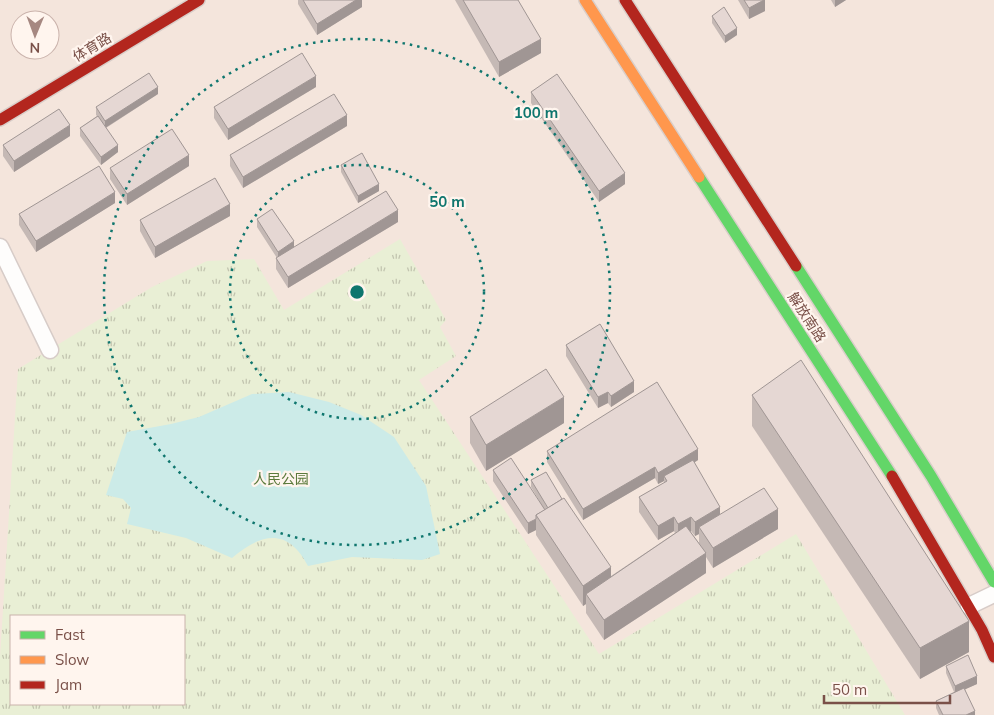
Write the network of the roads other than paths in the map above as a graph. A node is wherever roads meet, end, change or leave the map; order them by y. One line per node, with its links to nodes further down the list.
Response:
1 (199, 0): 4 (main road, 体育路)
2 (585, 0): 9 (main road, 解放南路)
3 (625, 0): 7 (main road, 解放南路)
4 (0, 120)
5 (0, 246): 6 (street)
6 (50, 350)
7 (994, 582)
8 (994, 594): 9 (street)
9 (969, 606): 10 (main road, 解放南路)
10 (994, 657)

